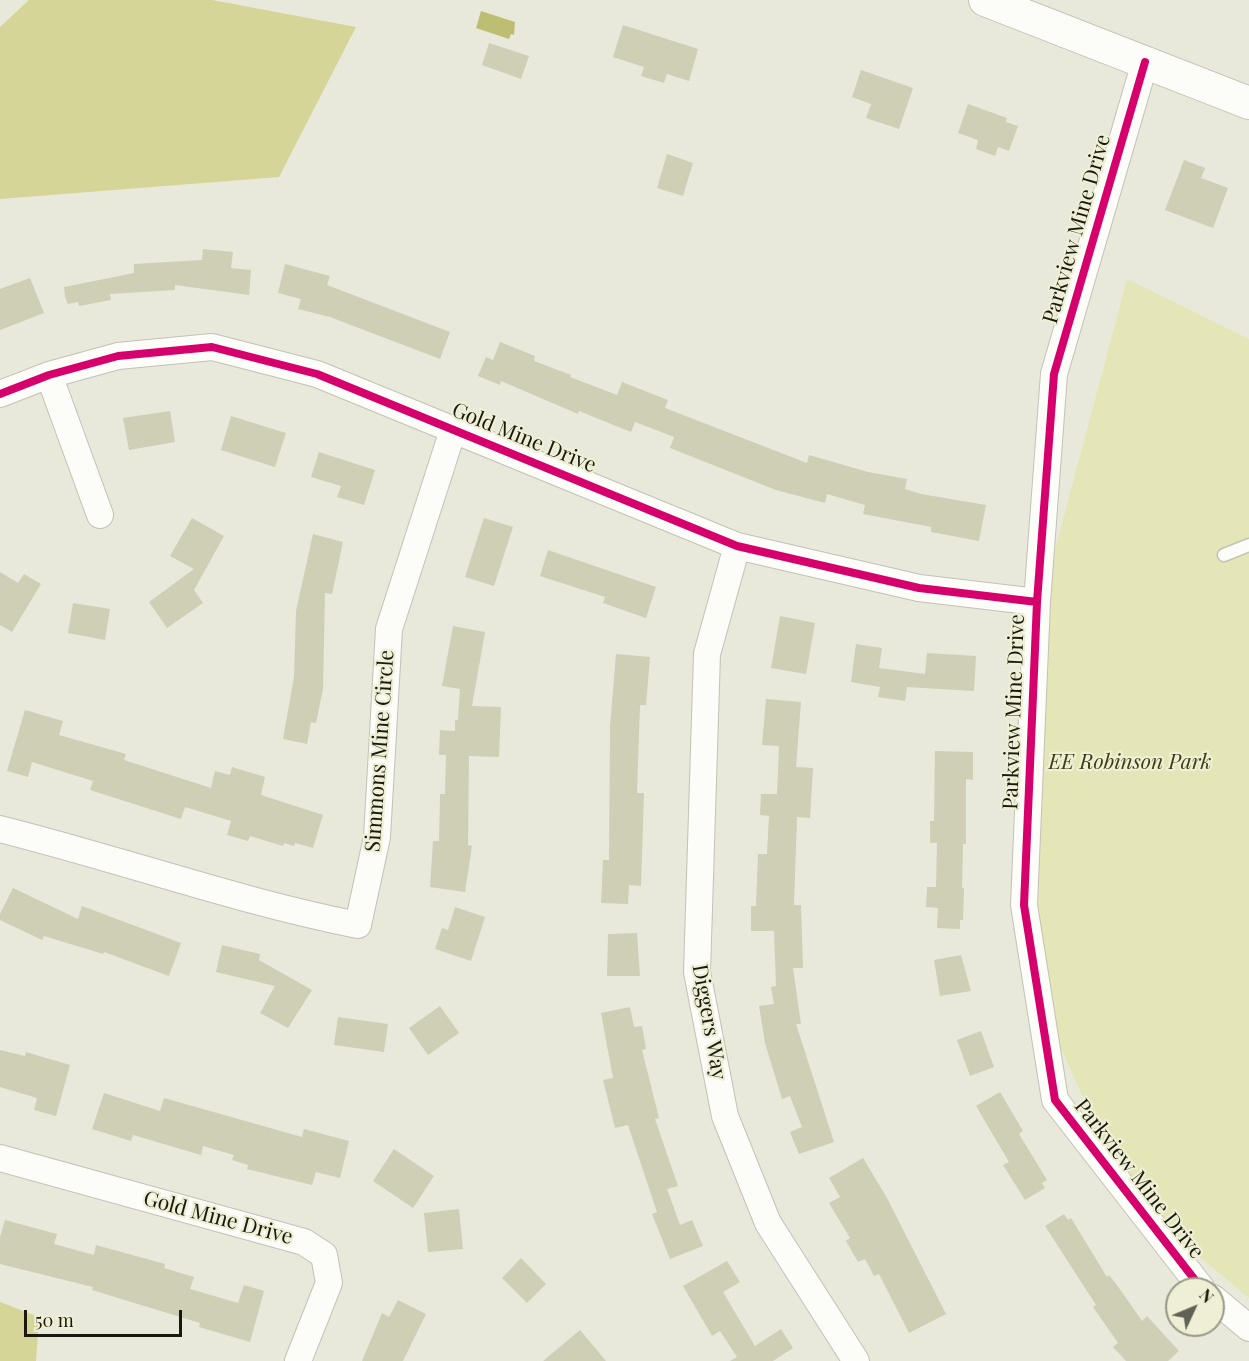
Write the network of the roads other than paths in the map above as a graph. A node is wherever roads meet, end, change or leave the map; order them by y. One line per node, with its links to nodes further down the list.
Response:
1 (985, 0): 2 (street)
2 (1145, 62): 3 (street); 11 (street, Parkview Mine Drive)
3 (1249, 104)
4 (49, 375): 5 (street, Gold Mine Drive); 6 (street, Gold Mine Drive); 7 (street)
5 (0, 394)
6 (453, 430): 8 (street, Gold Mine Drive); 12 (street, Simmons Mine Circle)
7 (100, 515)
8 (737, 546): 11 (street, Gold Mine Drive); 18 (street, Diggers Way)
9 (1249, 546): 10 (lane)
10 (1224, 555)
11 (1037, 602): 14 (street, Parkview Mine Drive)
12 (0, 829)
13 (0, 1158): 17 (street, Gold Mine Drive)
14 (1193, 1277)
15 (1225, 1308): 16 (street)
16 (1249, 1328)
17 (298, 1361)
18 (856, 1361)

